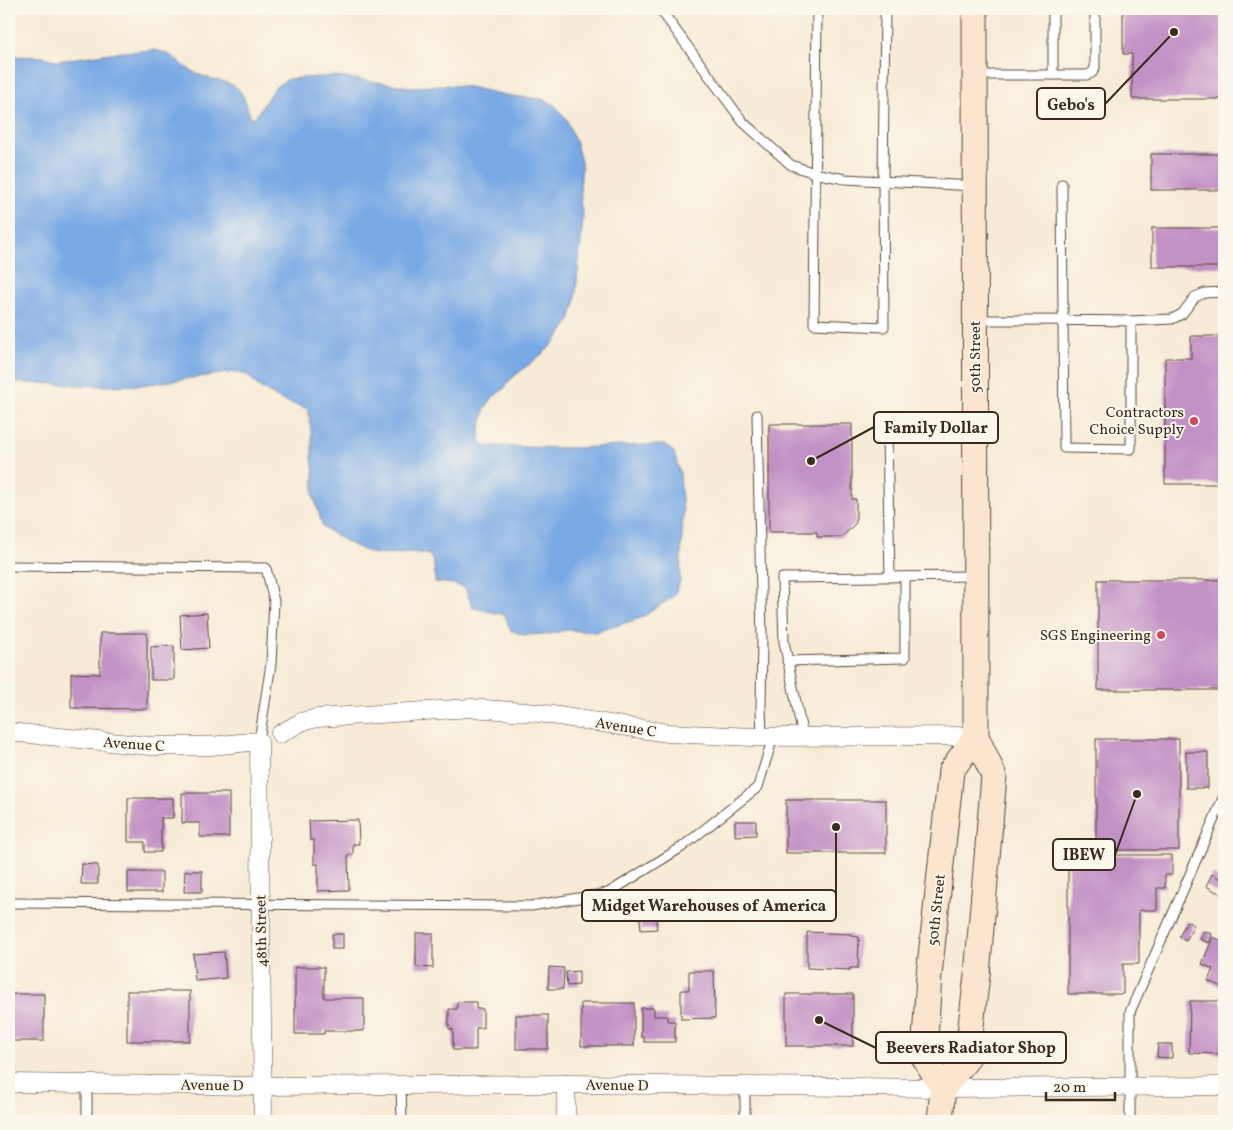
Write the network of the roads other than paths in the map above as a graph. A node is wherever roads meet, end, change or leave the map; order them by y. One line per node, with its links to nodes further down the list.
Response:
1 (660, 9): 9 (lane)
2 (817, 9): 9 (lane)
3 (885, 9): 10 (lane)
4 (975, 9): 7 (main road, 50th Street)
5 (1053, 9): 8 (lane)
6 (1095, 9): 8 (lane)
7 (975, 75): 8 (lane); 12 (main road, 50th Street)
8 (1053, 75)
9 (814, 172): 10 (lane); 10 (lane)
10 (883, 181): 12 (lane)
11 (1062, 184): 15 (lane)
12 (975, 186): 14 (main road, 50th Street)
13 (1224, 292): 16 (lane)
14 (975, 320): 15 (lane); 20 (main road, 50th Street)
15 (1062, 320): 16 (lane); 16 (lane)
16 (1131, 321)
17 (757, 415): 27 (lane)
18 (887, 436): 21 (lane)
19 (9, 566): 29 (lane)
20 (975, 576): 22 (lane); 26 (main road, 50th Street)
21 (890, 577): 22 (lane); 23 (lane)
22 (905, 577): 23 (lane)
23 (788, 661): 28 (lane)
24 (9, 732): 29 (street, Avenue C)
25 (280, 734): 27 (street, Avenue C)
26 (976, 736): 28 (street, Avenue C); 41 (main road, 50th Street); 41 (main road, 50th Street)
27 (768, 737): 28 (street, Avenue C); 32 (lane)
28 (803, 737)
29 (259, 741): 32 (street, 48th Street)
30 (1224, 796): 39 (lane)
31 (9, 902): 32 (lane)
32 (261, 904): 37 (street, 48th Street)
33 (9, 1084): 34 (street, Avenue D)
34 (87, 1084): 37 (street, Avenue D); 42 (lane)
35 (566, 1084): 36 (street, Avenue D); 38 (street, Avenue D); 45 (street)
36 (401, 1085): 37 (street, Avenue D); 44 (lane)
37 (263, 1086): 43 (street, 48th Street)
38 (745, 1086): 41 (street, Avenue D); 46 (lane)
39 (1130, 1086): 40 (street, Avenue D); 41 (street, Avenue D); 48 (lane)
40 (1224, 1086)
41 (943, 1088): 47 (main road)
42 (87, 1121)
43 (263, 1121)
44 (402, 1121)
45 (566, 1121)
46 (745, 1121)
47 (940, 1121)
48 (1130, 1121)

